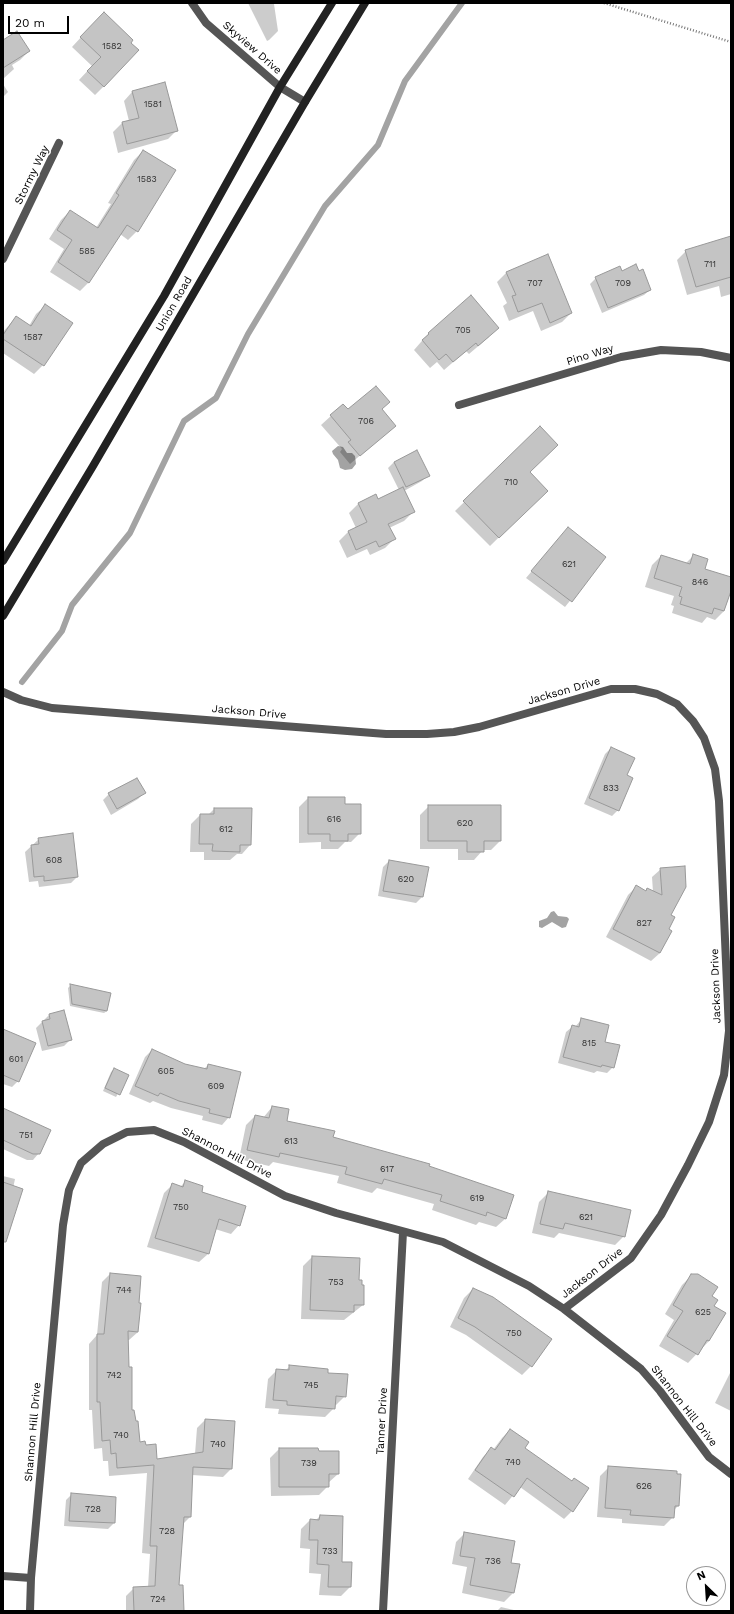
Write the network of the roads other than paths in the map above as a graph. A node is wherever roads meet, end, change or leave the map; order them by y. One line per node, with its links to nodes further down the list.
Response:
1 (192, 3): 4 (street, Skyview Drive)
2 (332, 3): 4 (main road, Union Road)
3 (365, 3): 5 (main road, Union Road)
4 (280, 87): 5 (street, Skyview Drive); 10 (main road, Union Road)
5 (305, 102): 11 (main road, Union Road)
6 (59, 144): 7 (street, Stormy Way)
7 (3, 259)
8 (731, 358): 9 (street, Pino Way)
9 (459, 405)
10 (3, 561)
11 (3, 616)
12 (3, 692): 14 (street, Jackson Drive)
13 (403, 1232): 14 (street, Shannon Hill Drive); 17 (street, Shannon Hill Drive); 19 (street, Tanner Drive)
14 (564, 1309): 15 (street, Shannon Hill Drive)
15 (731, 1474)
16 (3, 1576): 17 (street)
17 (31, 1578): 18 (street, Shannon Hill Drive)
18 (30, 1611)
19 (383, 1611)

